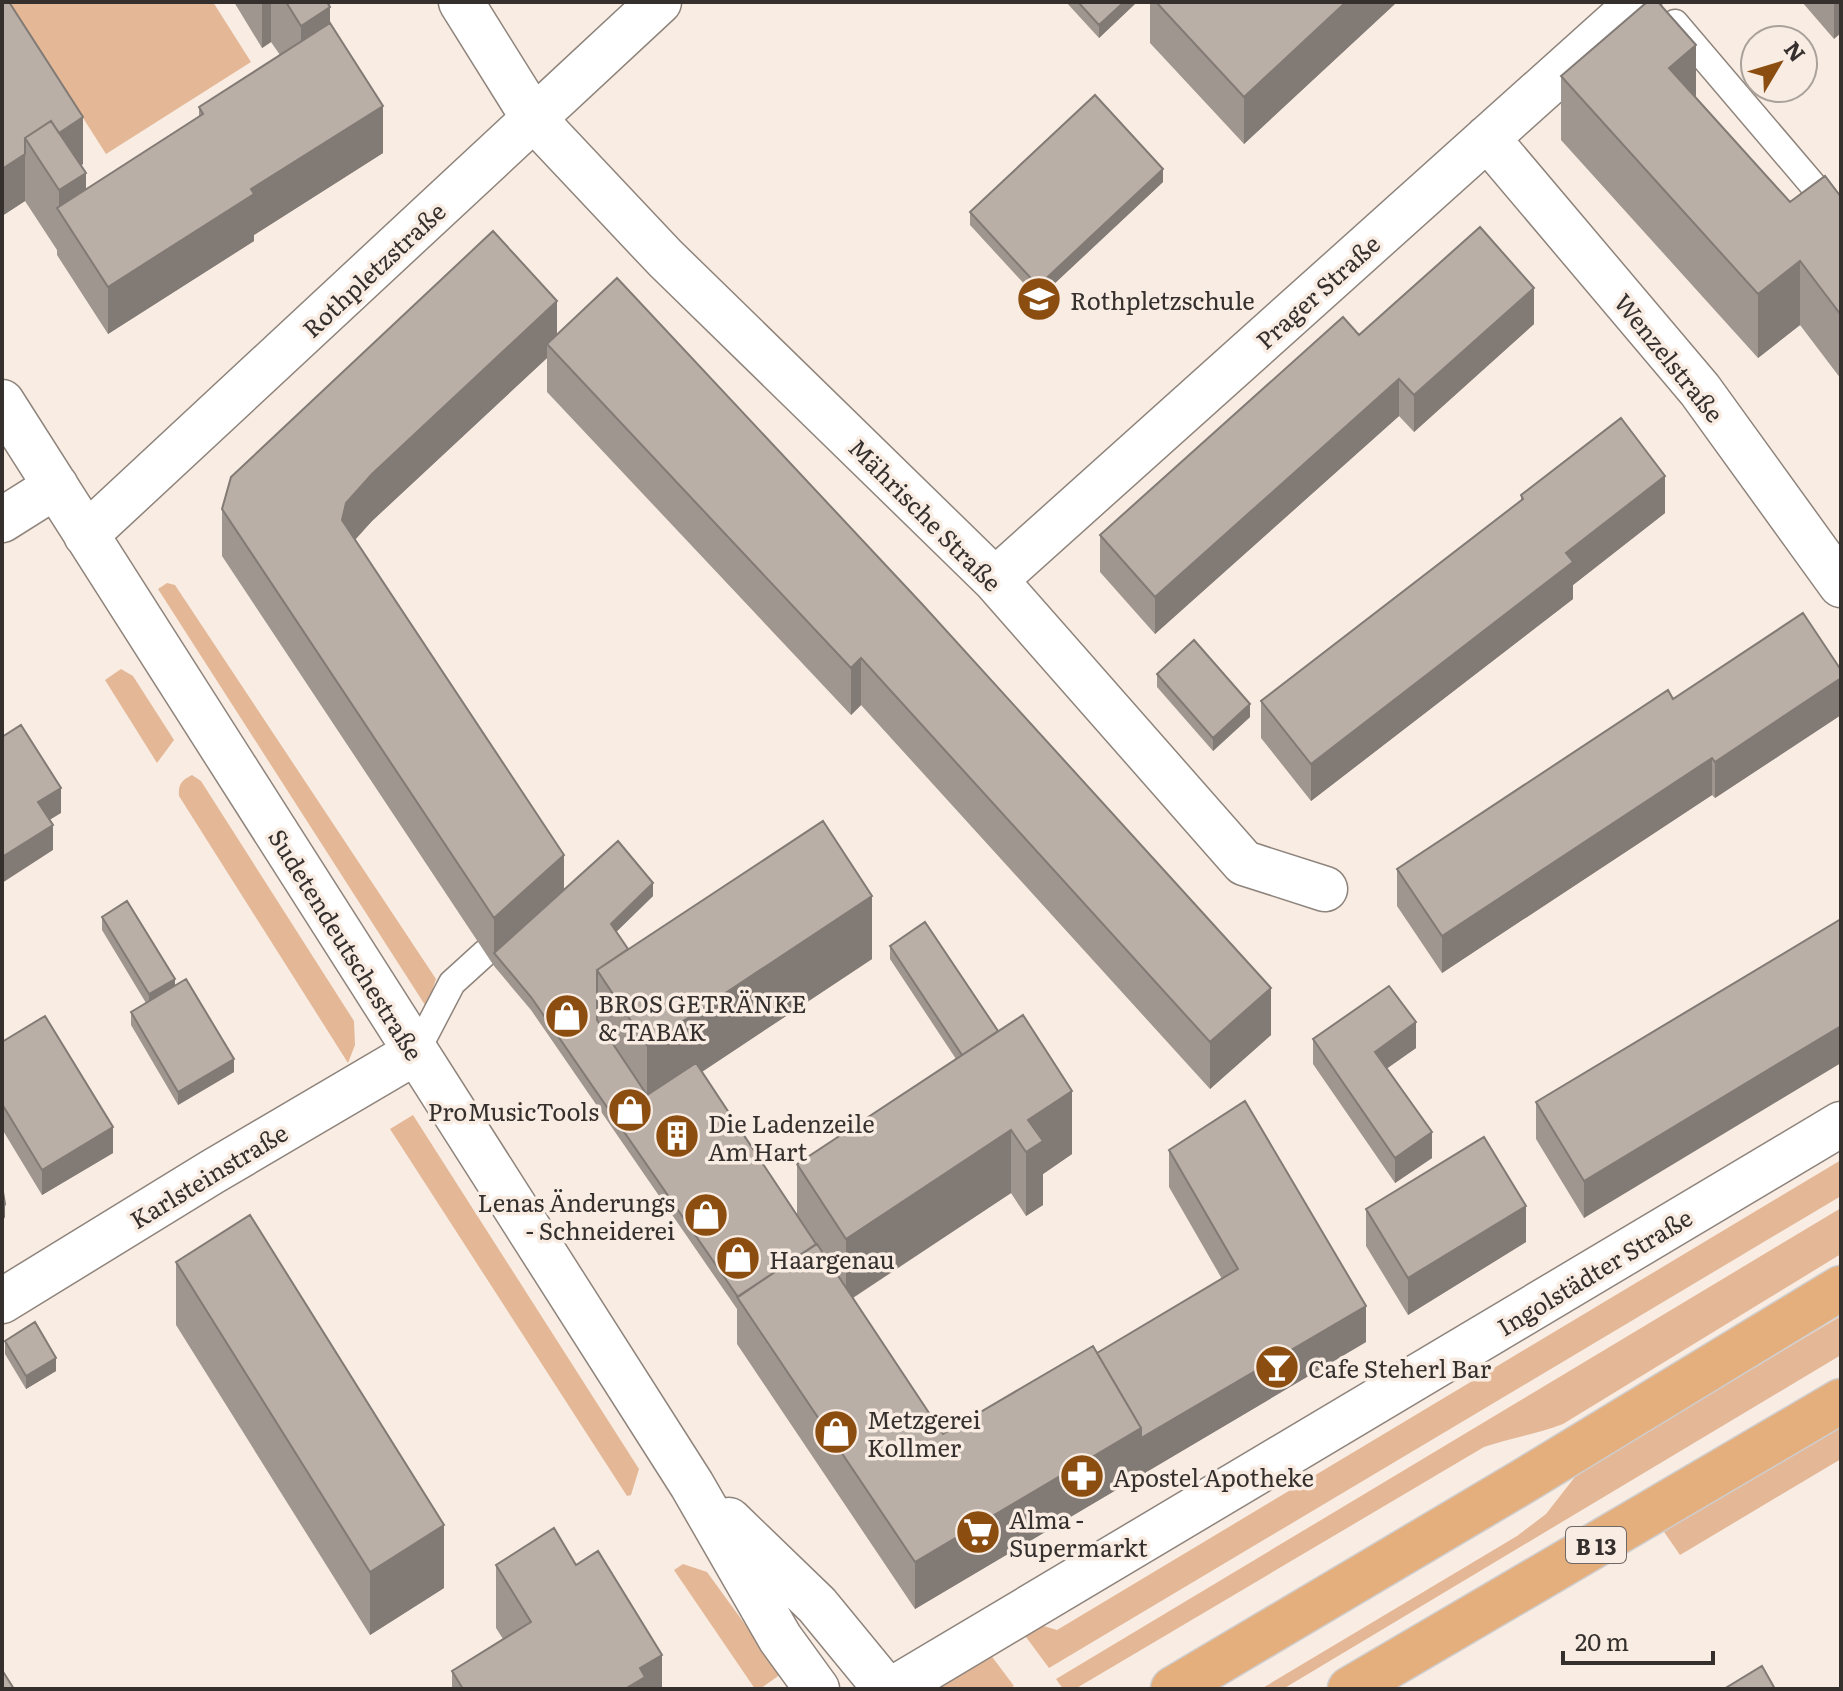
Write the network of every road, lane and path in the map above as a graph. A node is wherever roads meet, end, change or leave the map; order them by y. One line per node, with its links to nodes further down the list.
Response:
1 (461, 2): 5 (street, Mährische Straße)
2 (659, 2): 5 (street, Rothpletzstraße)
3 (1639, 2): 6 (street, Prager Straße)
4 (1657, 2): 7 (lane)
5 (534, 119): 11 (street, Rothpletzstraße); 12 (street, Mährische Straße)
6 (1487, 138): 12 (street, Prager Straße); 13 (street, Wenzelstraße)
7 (1841, 218)
8 (2, 402): 9 (street, Sudetendeutschestraße)
9 (56, 486): 10 (street); 11 (street, Sudetendeutschestraße)
10 (2, 520)
11 (86, 535): 16 (street, Sudetendeutschestraße)
12 (995, 580): 14 (street, Mährische Straße)
13 (1841, 585)
14 (1325, 889)
15 (485, 953): 16 (lane)
16 (416, 1052): 19 (street, Karlsteinstraße); 21 (street, Sudetendeutschestraße)
17 (1841, 1124): 24 (street, Ingolstädter Straße)
18 (1841, 1288): 25 (main road)
19 (2, 1301)
20 (1841, 1401): 26 (main road, B 13)
21 (692, 1485): 22 (street, Sudetendeutschestraße); 23 (street, Sudetendeutschestraße)
22 (817, 1689)
23 (886, 1689)
24 (893, 1689)
25 (1173, 1689)
26 (1350, 1689)

